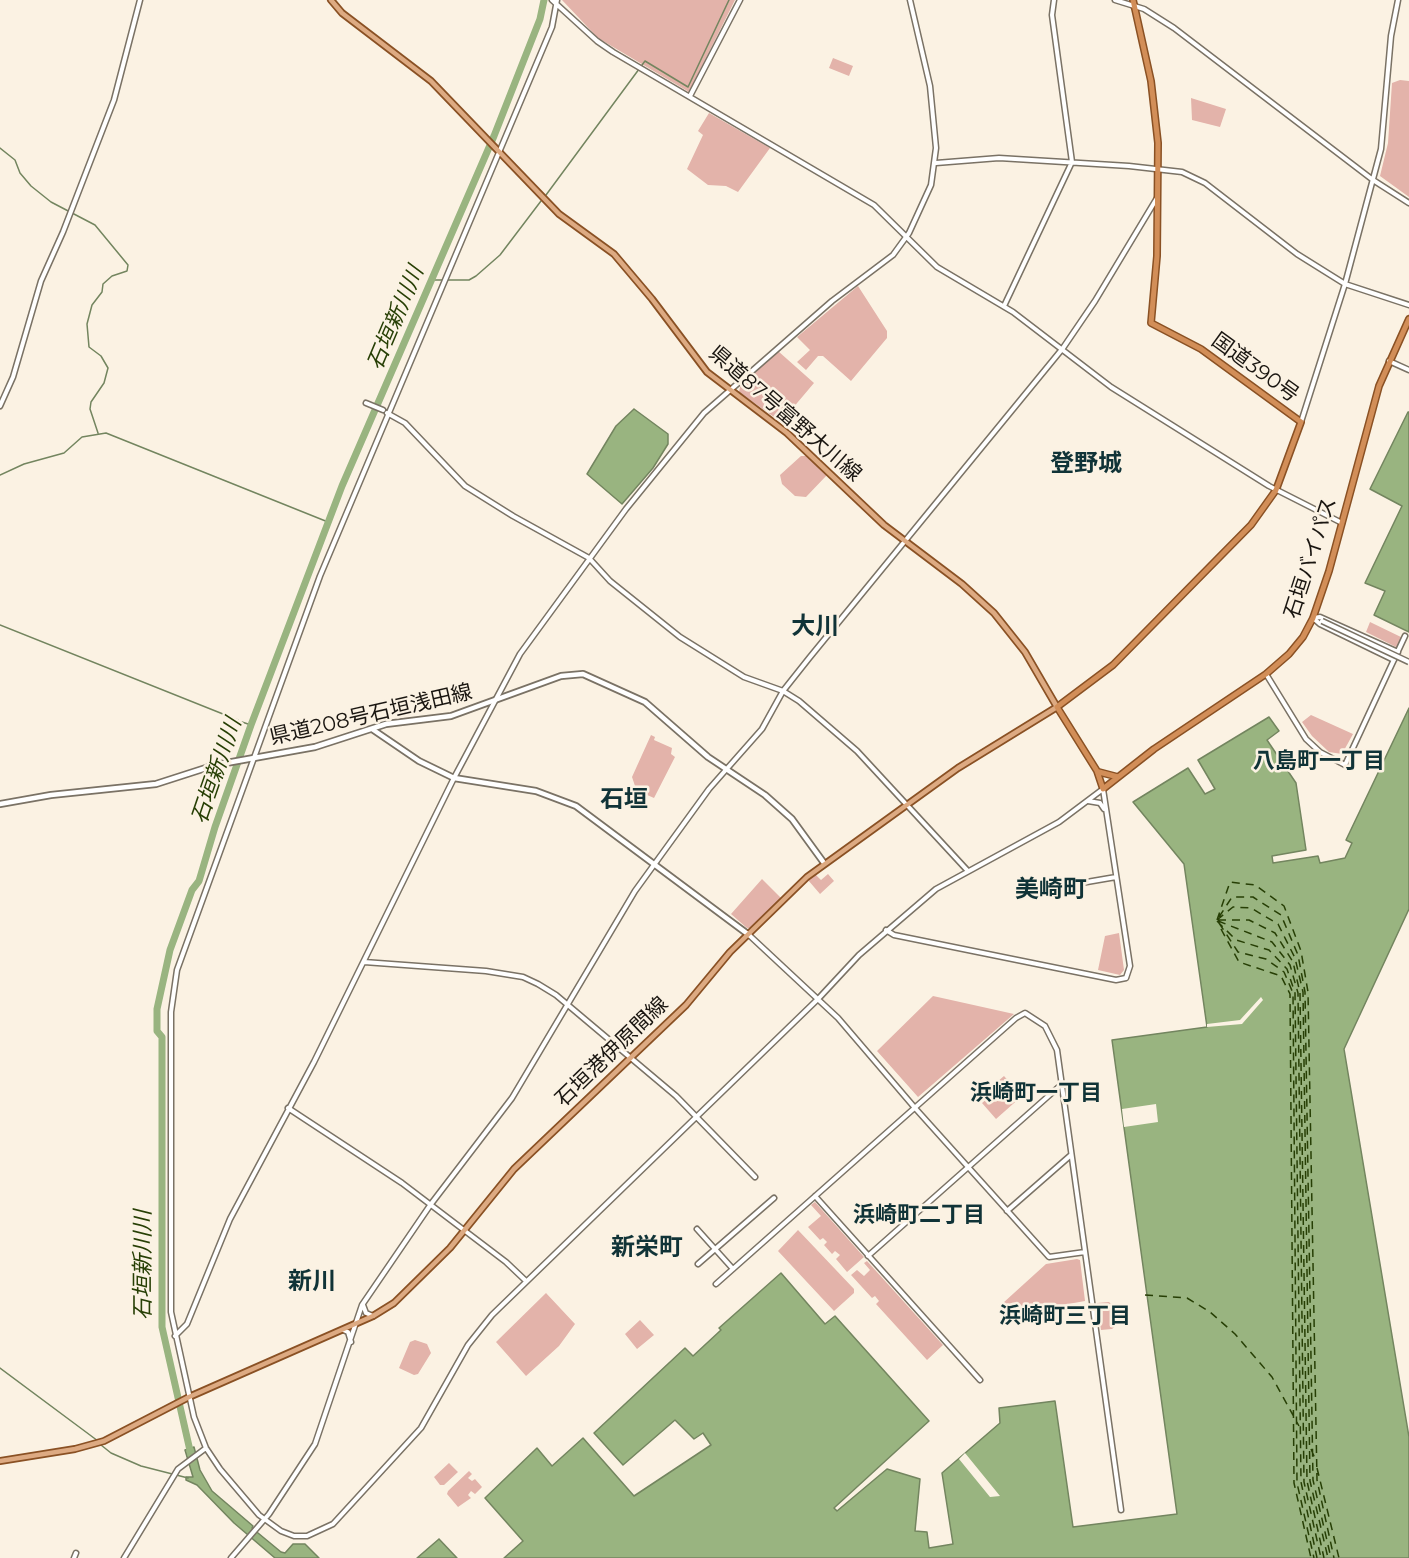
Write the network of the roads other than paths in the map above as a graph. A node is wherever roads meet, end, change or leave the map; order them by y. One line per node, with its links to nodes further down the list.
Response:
1 (140, 0): 29 (street)
2 (331, 0): 12 (main road, 県道87号富野大川線)
3 (740, 0): 11 (street)
4 (910, 0): 14 (street)
5 (1054, 0): 13 (street)
6 (1115, 0): 10 (street)
7 (1133, 0): 10 (highway, 国道390号)
8 (1398, 0): 16 (street)
9 (555, 1): 11 (street); 12 (street)
10 (1135, 8): 15 (highway, 国道390号); 16 (street)
11 (690, 96): 19 (street)
12 (497, 147): 27 (main road, 県道87号富野大川線); 30 (street)
13 (1072, 162): 14 (street); 15 (street); 22 (street)
14 (936, 164): 19 (street)
15 (1158, 169): 17 (highway, 国道390号); 20 (street)
16 (1373, 180): 18 (street); 20 (street)
17 (1157, 197): 24 (street); 31 (highway, 国道390号)
18 (1409, 203)
19 (908, 236): 22 (street); 27 (street)
20 (1345, 284): 21 (street); 31 (street)
21 (1409, 305)
22 (1004, 306): 24 (street)
23 (1409, 320): 25 (highway, 石垣バイパス)
24 (1063, 348): 32 (street); 34 (street)
25 (1389, 361): 26 (street); 33 (highway, 石垣バイパス)
26 (1409, 370)
27 (728, 390): 34 (main road, 県道87号富野大川線); 35 (street)
28 (366, 403): 30 (street)
29 (0, 406)
30 (385, 412): 35 (street); 46 (street)
31 (1301, 422): 32 (highway, 国道390号)
32 (1276, 490): 33 (street); 44 (highway, 国道390号)
33 (1342, 523): 36 (highway, 石垣バイパス)
34 (905, 542): 42 (street); 44 (main road, 県道87号富野大川線)
35 (589, 558): 42 (street); 43 (street)
36 (1313, 618): 38 (street); 39 (street); 40 (street, bridge); 41 (highway, 石垣バイパス)
37 (1406, 636): 38 (street)
38 (1398, 652): 39 (street)
39 (1394, 660): 41 (street)
40 (1409, 662)
41 (1266, 674): 49 (highway, 石垣バイパス)
42 (783, 691): 47 (street); 54 (street)
43 (493, 702): 45 (main road, 県道208号石垣浅田線); 47 (main road, 県道208号石垣浅田線); 50 (street)
44 (1057, 707): 48 (highway); 54 (main road, 石垣港伊原間線)
45 (372, 729): 46 (main road, 県道208号石垣浅田線); 50 (main road)
46 (252, 759): 53 (main road, 県道208号石垣浅田線); 91 (street)
47 (727, 770): 56 (main road, 県道208号石垣浅田線); 57 (street)
48 (1097, 771): 49 (highway); 51 (highway)
49 (1118, 777): 51 (highway, 石垣バイパス)
50 (454, 778): 57 (main road); 63 (street)
51 (1103, 789): 52 (street); 55 (street)
52 (1088, 801): 55 (street); 58 (street)
53 (0, 804)
54 (906, 806): 56 (main road, 石垣港伊原間線); 58 (street)
55 (1106, 812): 59 (street)
56 (824, 863): 62 (main road, 石垣港伊原間線)
57 (655, 864): 62 (main road); 65 (street)
58 (967, 870): 61 (street)
59 (1116, 877): 60 (street); 61 (street)
60 (1046, 889)
61 (886, 930): 64 (street)
62 (749, 935): 64 (street); 66 (main road, 石垣港伊原間線)
63 (363, 962): 65 (street); 68 (street)
64 (819, 998): 69 (street); 70 (street)
65 (566, 1004): 66 (street); 76 (street)
66 (629, 1059): 70 (street); 79 (main road, 石垣港伊原間線)
67 (1062, 1083): 69 (street); 71 (street); 72 (street)
68 (288, 1108): 76 (street); 91 (street)
69 (915, 1108): 72 (street); 74 (street)
70 (698, 1116): 73 (street); 85 (street)
71 (1071, 1154): 77 (street); 81 (street)
72 (969, 1167): 77 (street); 82 (street)
73 (755, 1177)
74 (815, 1196): 82 (street); 84 (street)
75 (774, 1198): 80 (street)
76 (431, 1204): 79 (street); 87 (street)
77 (1007, 1211): 81 (street)
78 (697, 1229): 80 (street)
79 (465, 1230): 85 (street); 88 (main road, 石垣港伊原間線)
80 (715, 1249): 83 (street); 84 (street)
81 (1085, 1252): 97 (street)
82 (868, 1256): 93 (street)
83 (698, 1264)
84 (733, 1269): 86 (street)
85 (526, 1281): 98 (street)
86 (716, 1284)
87 (362, 1305): 88 (street); 89 (street)
88 (373, 1316): 89 (main road, 石垣港伊原間線)
89 (357, 1321): 90 (main road, 石垣港伊原間線); 92 (street)
90 (338, 1329): 92 (street); 94 (main road, 石垣港伊原間線)
91 (175, 1336): 94 (street)
92 (351, 1343): 98 (street)
93 (980, 1380)
94 (189, 1397): 95 (street); 96 (main road, 石垣港伊原間線)
95 (206, 1448): 98 (street); 99 (street)
96 (0, 1461)
97 (1121, 1510)
98 (264, 1520): 100 (street)
99 (124, 1558)
100 (231, 1558)

